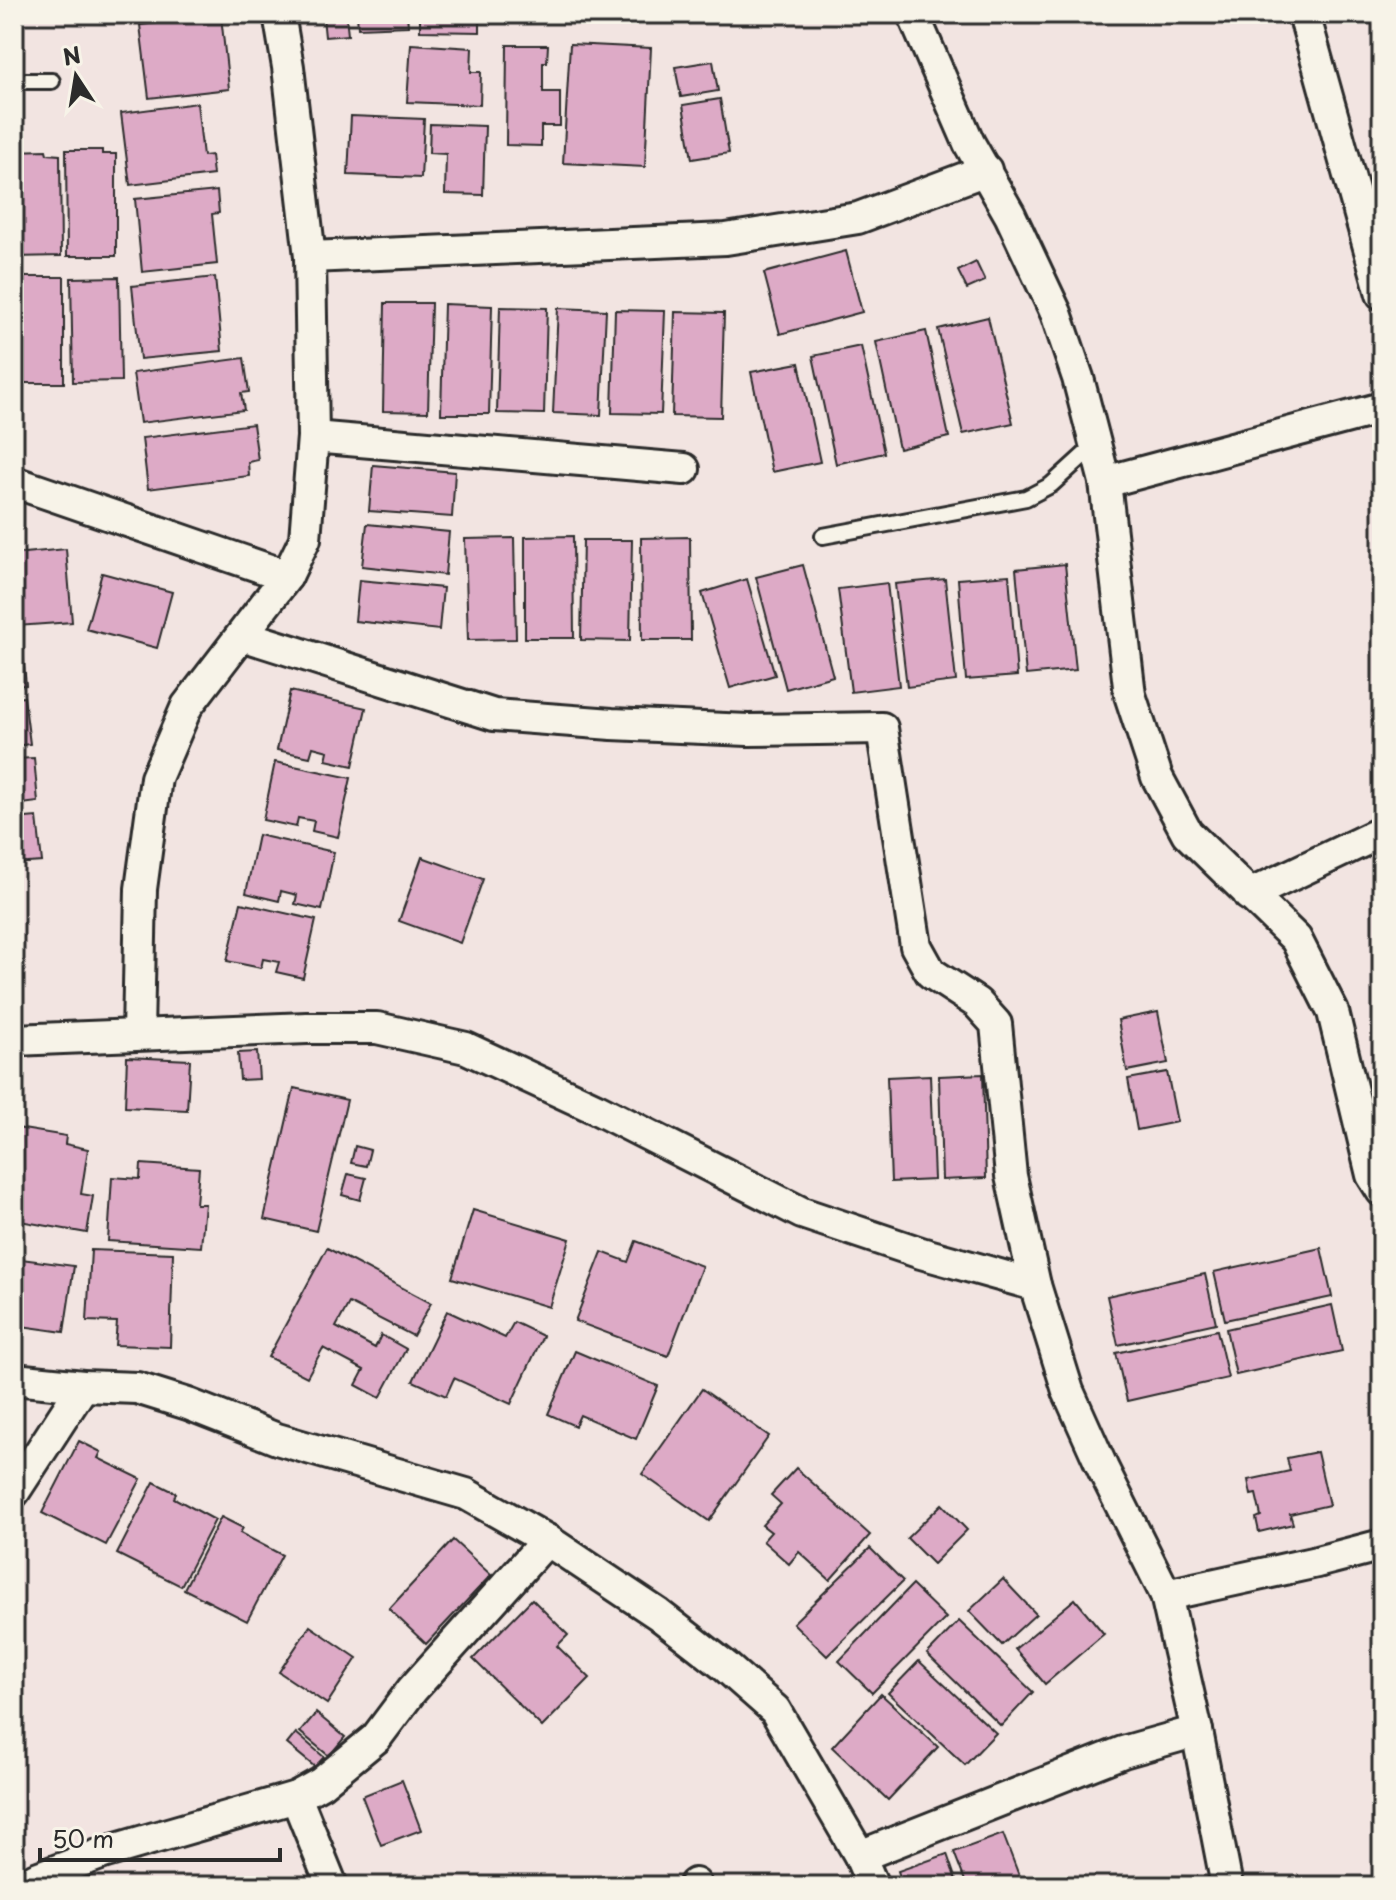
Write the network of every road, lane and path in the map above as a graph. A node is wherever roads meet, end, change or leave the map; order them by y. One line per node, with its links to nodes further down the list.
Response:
1 (279, 14): 7 (street)
2 (913, 14): 6 (street)
3 (1304, 14): 8 (street)
4 (14, 81): 5 (lane)
5 (52, 81)
6 (986, 170): 7 (street); 11 (street)
7 (310, 257): 10 (street)
8 (1382, 294)
9 (1382, 408): 14 (street)
10 (313, 437): 12 (street); 16 (street)
11 (1096, 444): 14 (street); 15 (lane)
12 (684, 469)
13 (14, 482): 16 (street)
14 (1105, 482): 19 (street)
15 (823, 536)
16 (287, 576): 17 (street)
17 (242, 635): 20 (street); 23 (street)
18 (1382, 832): 19 (street)
19 (1249, 895): 22 (street)
20 (138, 1034): 21 (street); 23 (street)
21 (14, 1040)
22 (1382, 1191)
23 (1035, 1285): 29 (street)
24 (14, 1379): 25 (street)
25 (83, 1386): 26 (street); 27 (street)
26 (14, 1492)
27 (547, 1540): 31 (street); 32 (street)
28 (1382, 1545): 29 (street)
29 (1166, 1595): 30 (street)
30 (1197, 1731): 32 (street); 36 (street)
31 (296, 1797): 33 (street); 34 (street)
32 (860, 1856): 35 (street)
33 (23, 1886)
34 (332, 1886)
35 (873, 1886)
36 (1227, 1886)

